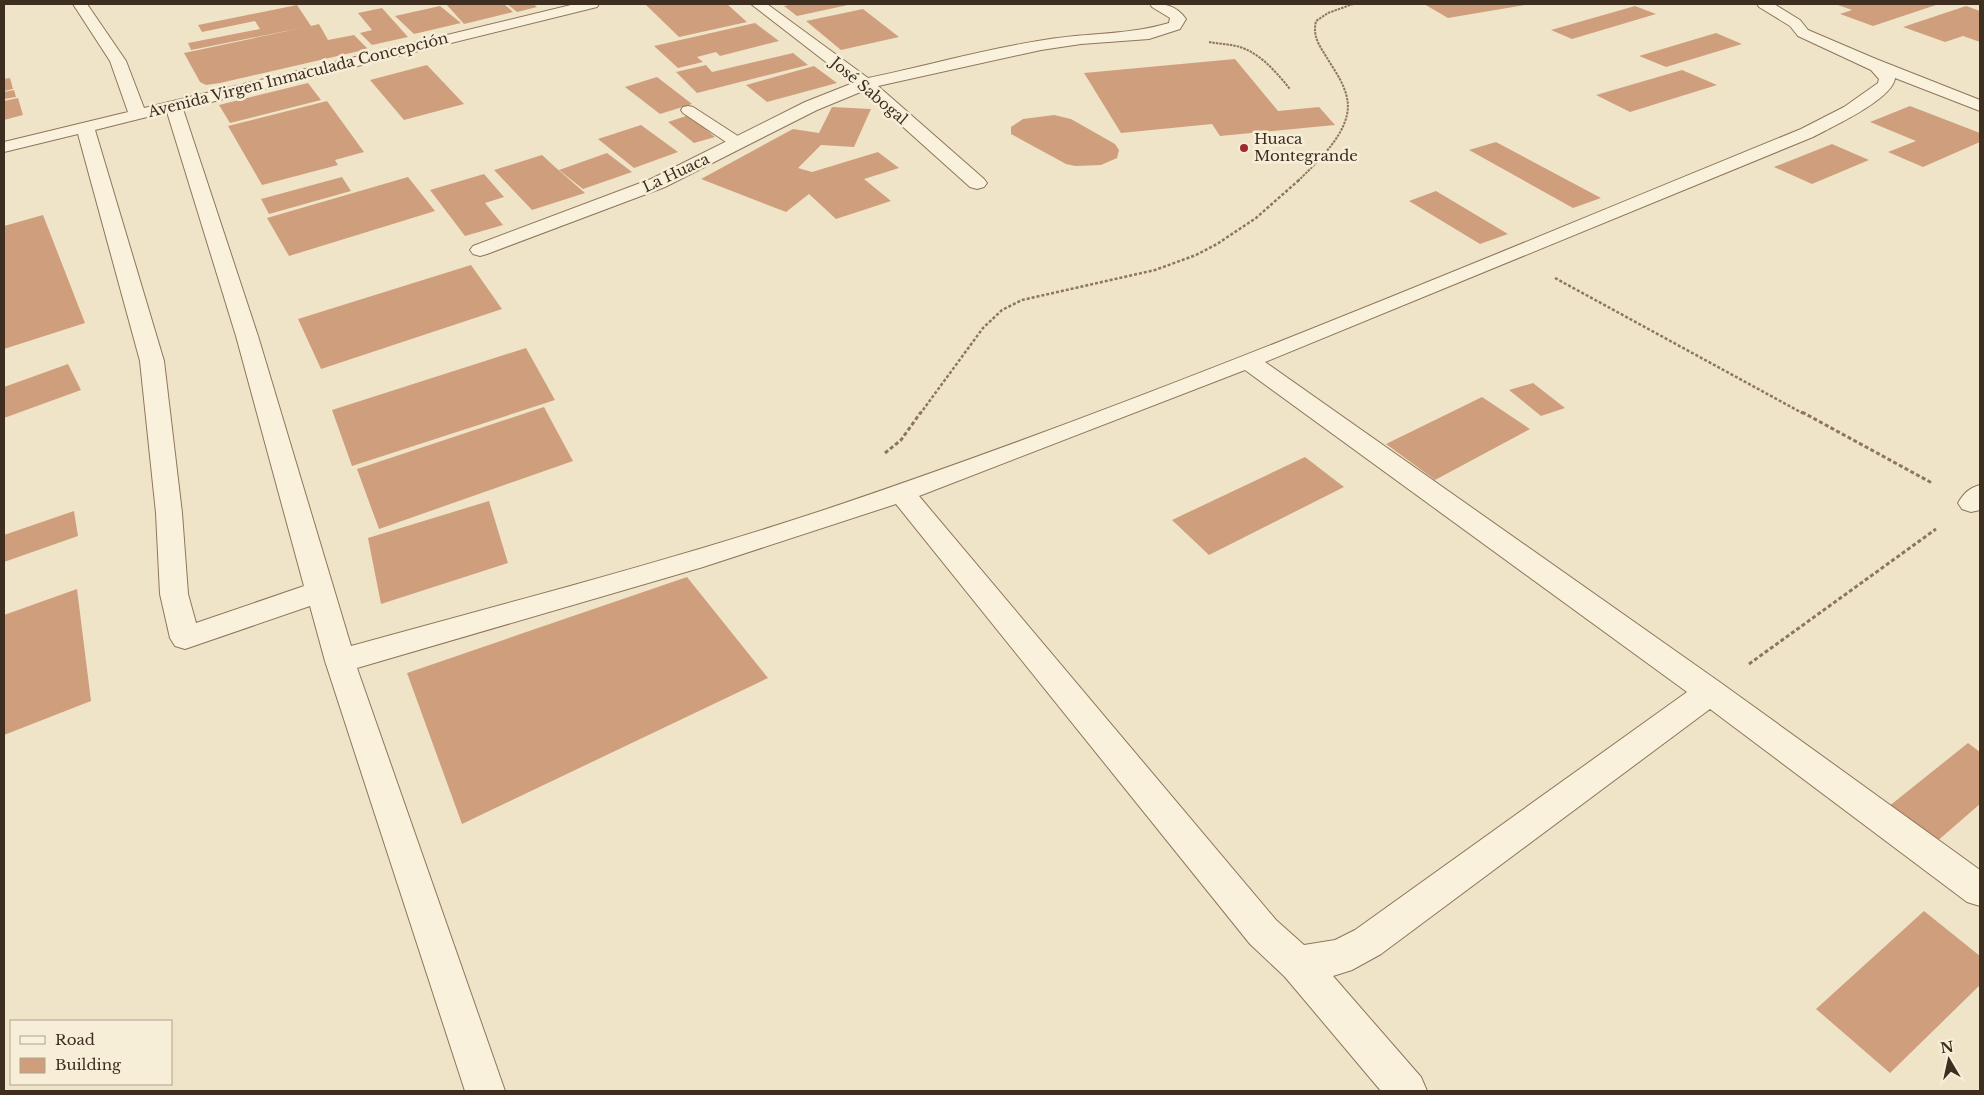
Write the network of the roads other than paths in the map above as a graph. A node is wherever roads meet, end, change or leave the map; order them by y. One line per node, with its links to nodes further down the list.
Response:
1 (80, 4): 11 (street)
2 (592, 4): 8 (street, Avenida Virgen Inmaculada Concepción)
3 (758, 4): 7 (street, José Sabogal)
4 (1157, 4): 7 (street, La Huaca)
5 (1764, 4): 6 (street)
6 (1867, 61): 9 (street); 17 (street)
7 (865, 84): 13 (street, La Huaca); 15 (street, José Sabogal)
8 (174, 106): 11 (street, Avenida Virgen Inmaculada Concepción); 19 (street)
9 (1980, 106)
10 (688, 110): 13 (lane)
11 (138, 114): 12 (street, Avenida Virgen Inmaculada Concepción)
12 (84, 127): 14 (street, Avenida Virgen Inmaculada Concepción); 19 (street)
13 (738, 143): 16 (street, La Huaca)
14 (4, 148)
15 (977, 183)
16 (480, 250)
17 (1249, 362): 18 (street); 21 (street)
18 (901, 492): 20 (street); 23 (street)
19 (320, 592): 20 (street)
20 (340, 661): 24 (street)
21 (1710, 692): 22 (street); 23 (street)
22 (1980, 890)
23 (1298, 964): 25 (street)
24 (485, 1091)
25 (1407, 1091)

